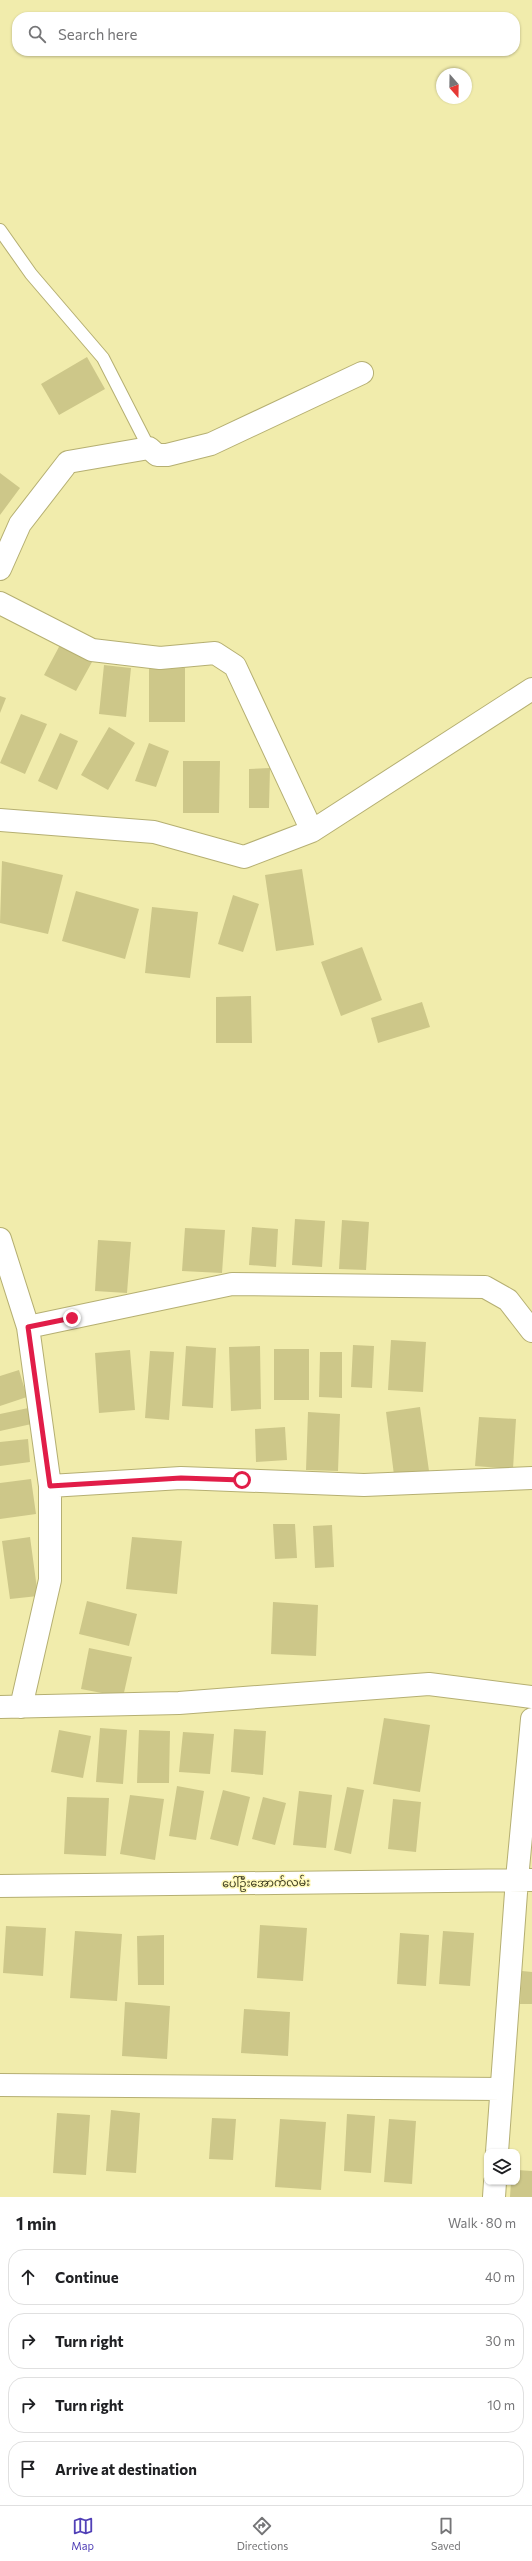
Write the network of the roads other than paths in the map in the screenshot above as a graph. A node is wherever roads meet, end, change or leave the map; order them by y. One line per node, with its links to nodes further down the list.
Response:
1 (0, 230): 3 (lane)
2 (362, 373): 3 (street)
3 (149, 448): 4 (street)
4 (0, 569)
5 (0, 603): 8 (street)
6 (532, 689): 8 (street)
7 (0, 820): 8 (street)
8 (312, 831)
9 (0, 1239): 10 (street)
10 (28, 1327): 11 (street); 13 (street)
11 (532, 1331)
12 (532, 1478): 13 (street)
13 (50, 1486): 15 (street)
14 (532, 1698): 15 (street)
15 (11, 1707)
16 (532, 1719): 17 (street)
17 (524, 1879): 18 (street, ပေါ်ဦးအောက်လမ်း); 20 (street)
18 (0, 1886)
19 (0, 2085): 20 (street)
20 (501, 2089): 21 (street)
21 (497, 2149)
22 (495, 2185): 23 (street)
23 (494, 2197)

